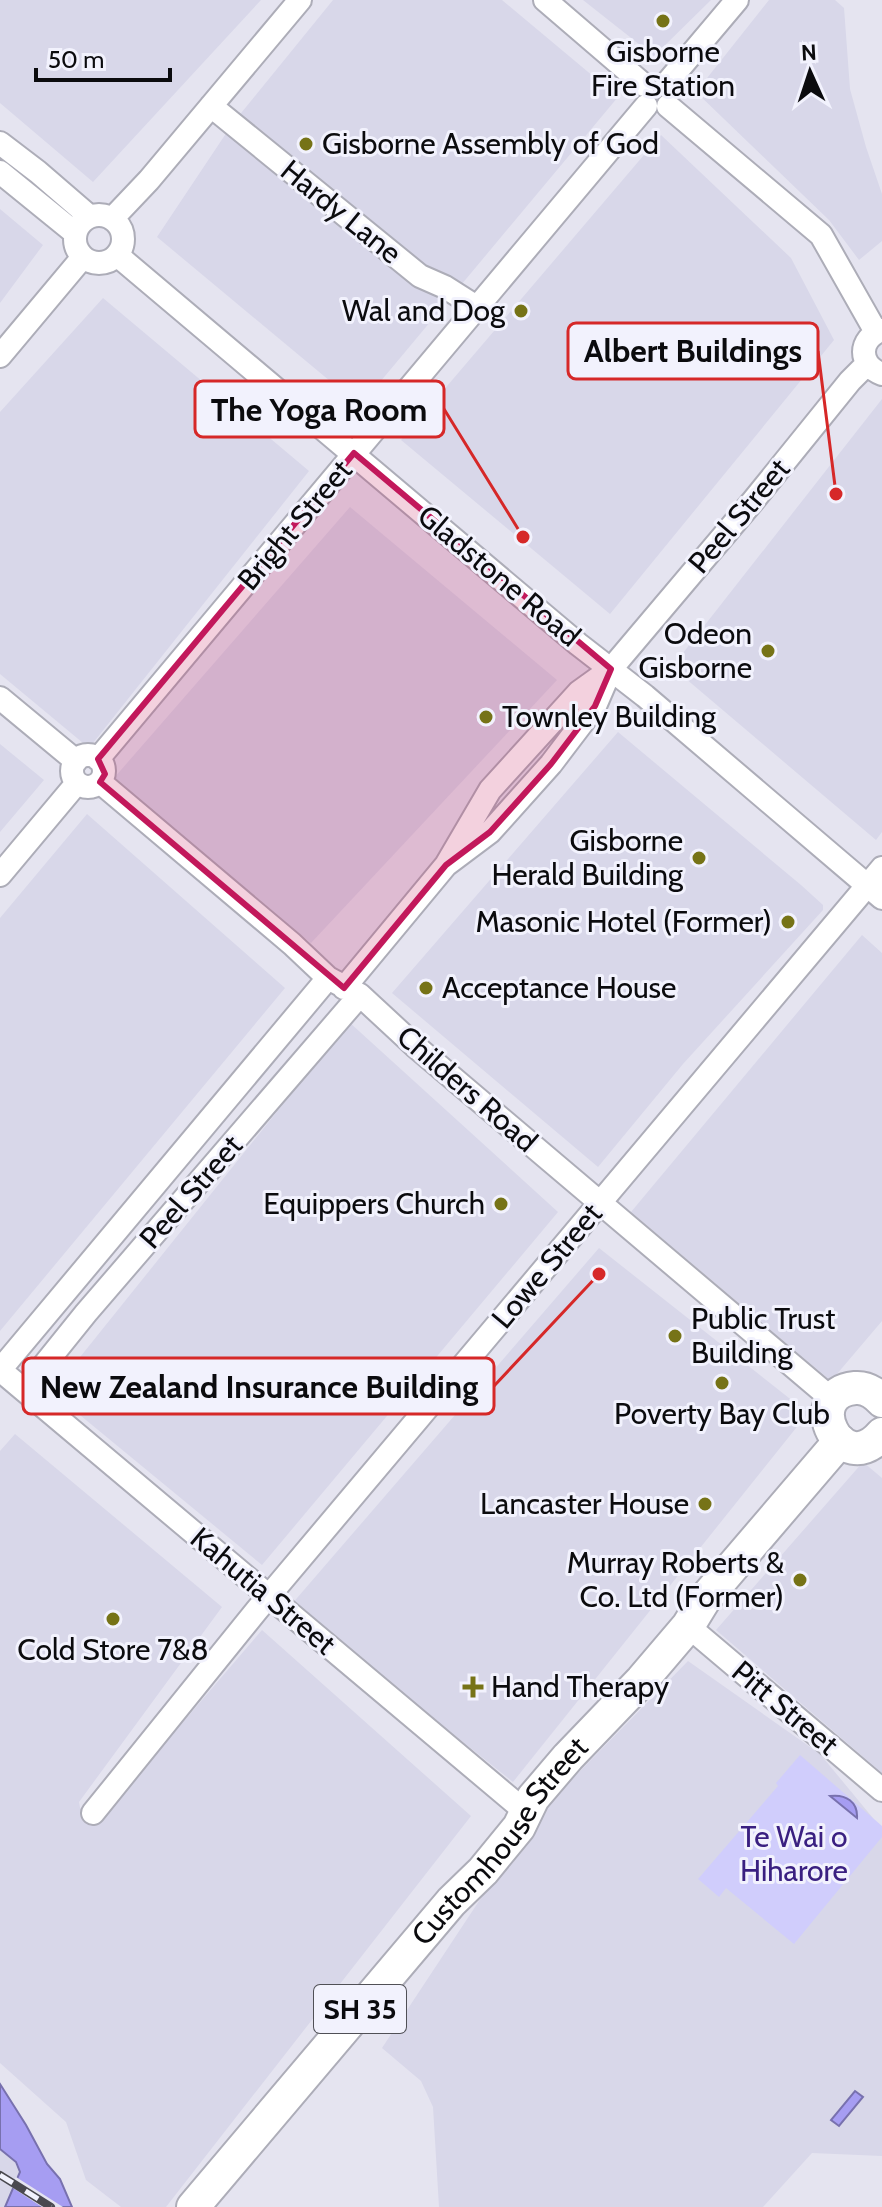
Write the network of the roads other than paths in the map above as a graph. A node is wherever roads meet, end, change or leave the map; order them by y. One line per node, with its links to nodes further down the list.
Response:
1 (300, 0): 5 (street)
2 (545, 0): 4 (street)
3 (737, 0): 4 (street, Bright Street)
4 (657, 95): 11 (street, Bright Street); 12 (street)
5 (211, 106): 8 (street); 11 (street, Hardy Lane)
6 (0, 143): 8 (street)
7 (0, 172): 8 (street)
8 (92, 223): 9 (street); 10 (street)
9 (117, 255): 10 (street); 15 (street, Gladstone Road)
10 (83, 257): 13 (street)
11 (478, 308): 15 (street, Bright Street)
12 (879, 331): 14 (street)
13 (0, 356)
14 (875, 369): 16 (street, Peel Street)
15 (354, 453): 16 (street, Gladstone Road); 18 (street, Bright Street)
16 (611, 669): 20 (street, Gladstone Road); 21 (street, Peel Street)
17 (0, 698): 18 (street, Childers Road)
18 (84, 775): 19 (street); 21 (street, Childers Road)
19 (0, 875)
20 (877, 884): 22 (street, Lowe Street)
21 (344, 987): 22 (street, Childers Road); 23 (street, Peel Street); 23 (street, Peel Street)
22 (600, 1203): 25 (street, Childers Road); 28 (street, Lowe Street)
23 (9, 1384): 28 (street, Kahutia Street)
24 (881, 1396): 25 (highway)
25 (833, 1400): 27 (highway)
26 (881, 1437): 27 (highway)
27 (840, 1441): 29 (highway, Customhouse Street / SH 35)
28 (269, 1596): 31 (street, Kahutia Street); 32 (street, Lowe Street)
29 (688, 1626): 30 (street, Pitt Street); 31 (highway, Customhouse Street / SH 35)
30 (882, 1790)
31 (526, 1812): 33 (highway, Customhouse Street / SH 35)
32 (93, 1813)
33 (193, 2207)

